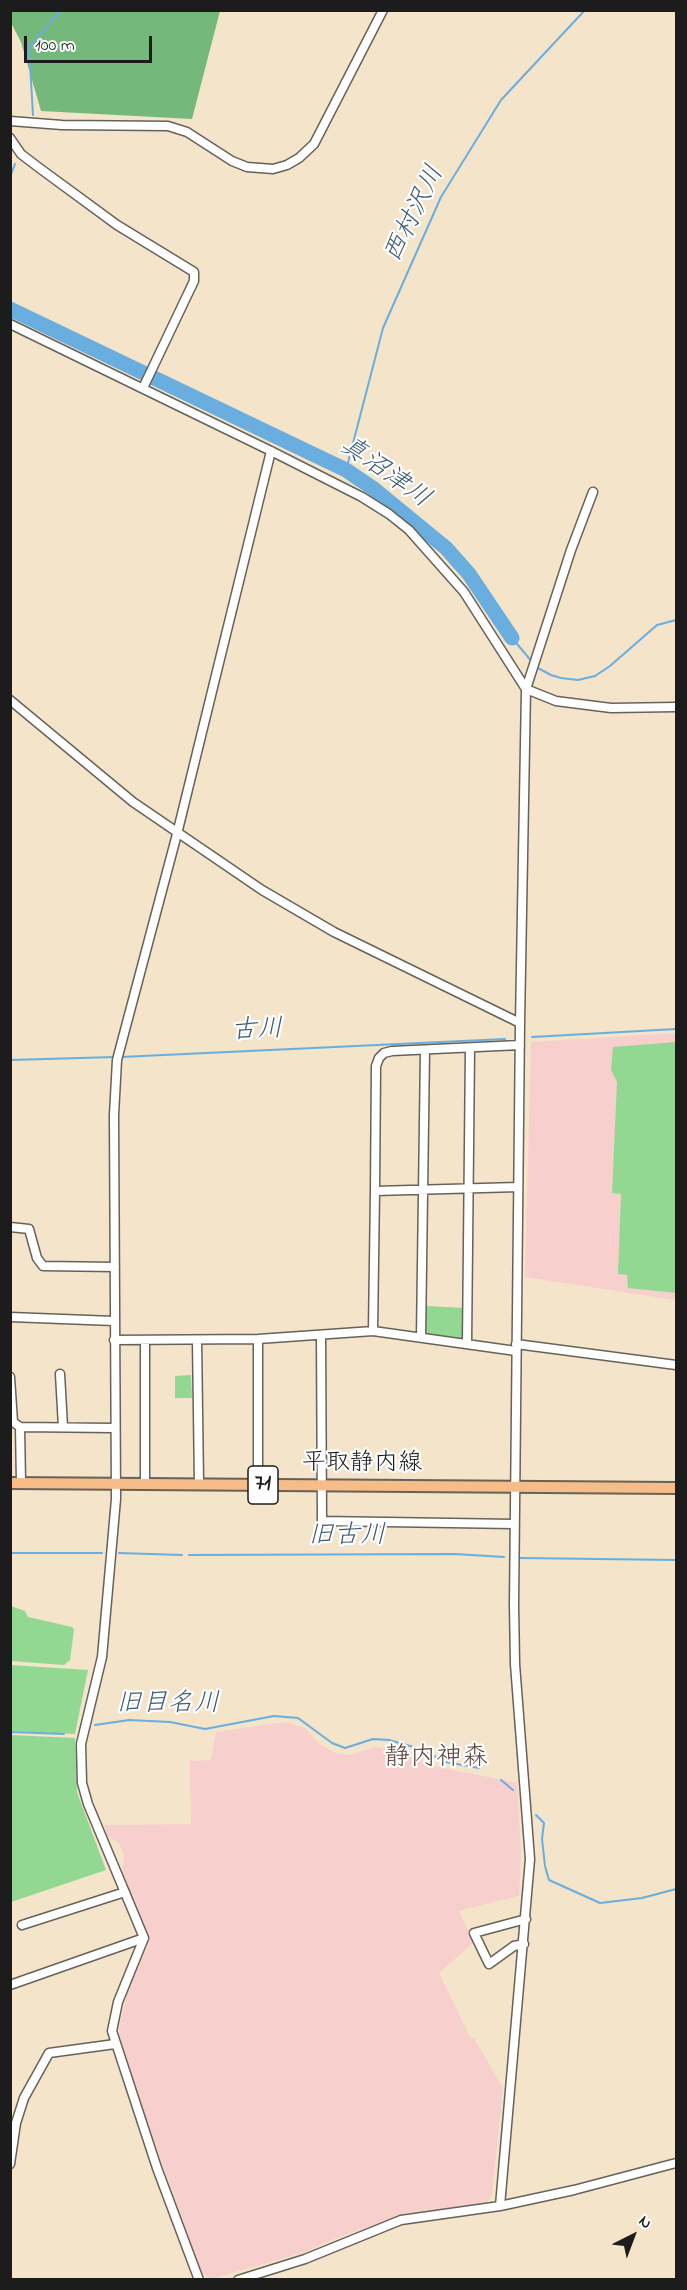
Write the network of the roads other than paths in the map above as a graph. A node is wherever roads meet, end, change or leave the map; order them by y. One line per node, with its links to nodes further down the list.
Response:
1 (383, 10): 2 (street)
2 (10, 121)
3 (10, 138): 5 (street)
4 (10, 324): 5 (street)
5 (145, 385): 6 (street)
6 (271, 451): 8 (street); 11 (street)
7 (593, 492): 8 (street)
8 (526, 689): 10 (street); 12 (street)
9 (10, 700): 11 (street)
10 (676, 707)
11 (177, 834): 12 (street); 21 (street)
12 (520, 1023): 13 (street)
13 (520, 1045): 14 (street); 16 (street)
14 (470, 1048): 15 (street); 17 (street)
15 (425, 1050): 18 (street); 19 (street)
16 (518, 1187): 17 (street); 32 (street)
17 (468, 1189): 18 (street); 31 (street)
18 (422, 1190): 19 (street); 26 (street)
19 (375, 1191): 24 (street)
20 (10, 1227): 21 (street)
21 (115, 1267): 23 (street)
22 (10, 1317): 23 (street)
23 (114, 1321): 28 (street)
24 (373, 1331): 25 (street); 26 (street)
25 (321, 1335): 27 (street); 44 (street)
26 (421, 1337): 31 (street)
27 (258, 1339): 30 (street); 43 (street)
28 (114, 1340): 29 (street); 38 (street)
29 (145, 1340): 30 (street); 41 (street)
30 (197, 1340): 42 (street)
31 (467, 1344): 32 (street)
32 (516, 1348): 33 (street); 45 (street)
33 (676, 1365)
34 (60, 1374): 37 (street)
35 (10, 1377): 36 (street)
36 (20, 1427): 37 (street); 39 (street)
37 (63, 1427): 38 (street)
38 (114, 1428): 40 (street)
39 (16, 1483): 40 (main road, 平取静内線 / 71)
40 (115, 1484): 41 (main road, 平取静内線 / 71); 48 (street)
41 (145, 1484): 42 (main road, 平取静内線 / 71)
42 (199, 1484): 43 (main road, 平取静内線 / 71)
43 (258, 1485): 44 (main road, 平取静内線 / 71)
44 (321, 1486): 45 (main road, 平取静内線 / 71); 47 (street)
45 (515, 1487): 46 (main road, 平取静内線 / 71); 47 (street)
46 (676, 1488)
47 (514, 1524): 49 (street)
48 (125, 1892): 50 (street); 51 (street)
49 (526, 1919): 52 (street); 52 (street)
50 (22, 1925)
51 (144, 1938): 53 (street); 54 (street)
52 (524, 1944): 57 (street)
53 (10, 1985)
54 (115, 2044): 56 (street); 58 (street)
55 (676, 2163): 57 (street)
56 (10, 2164)
57 (500, 2206): 59 (street)
58 (199, 2280)
59 (238, 2280)

